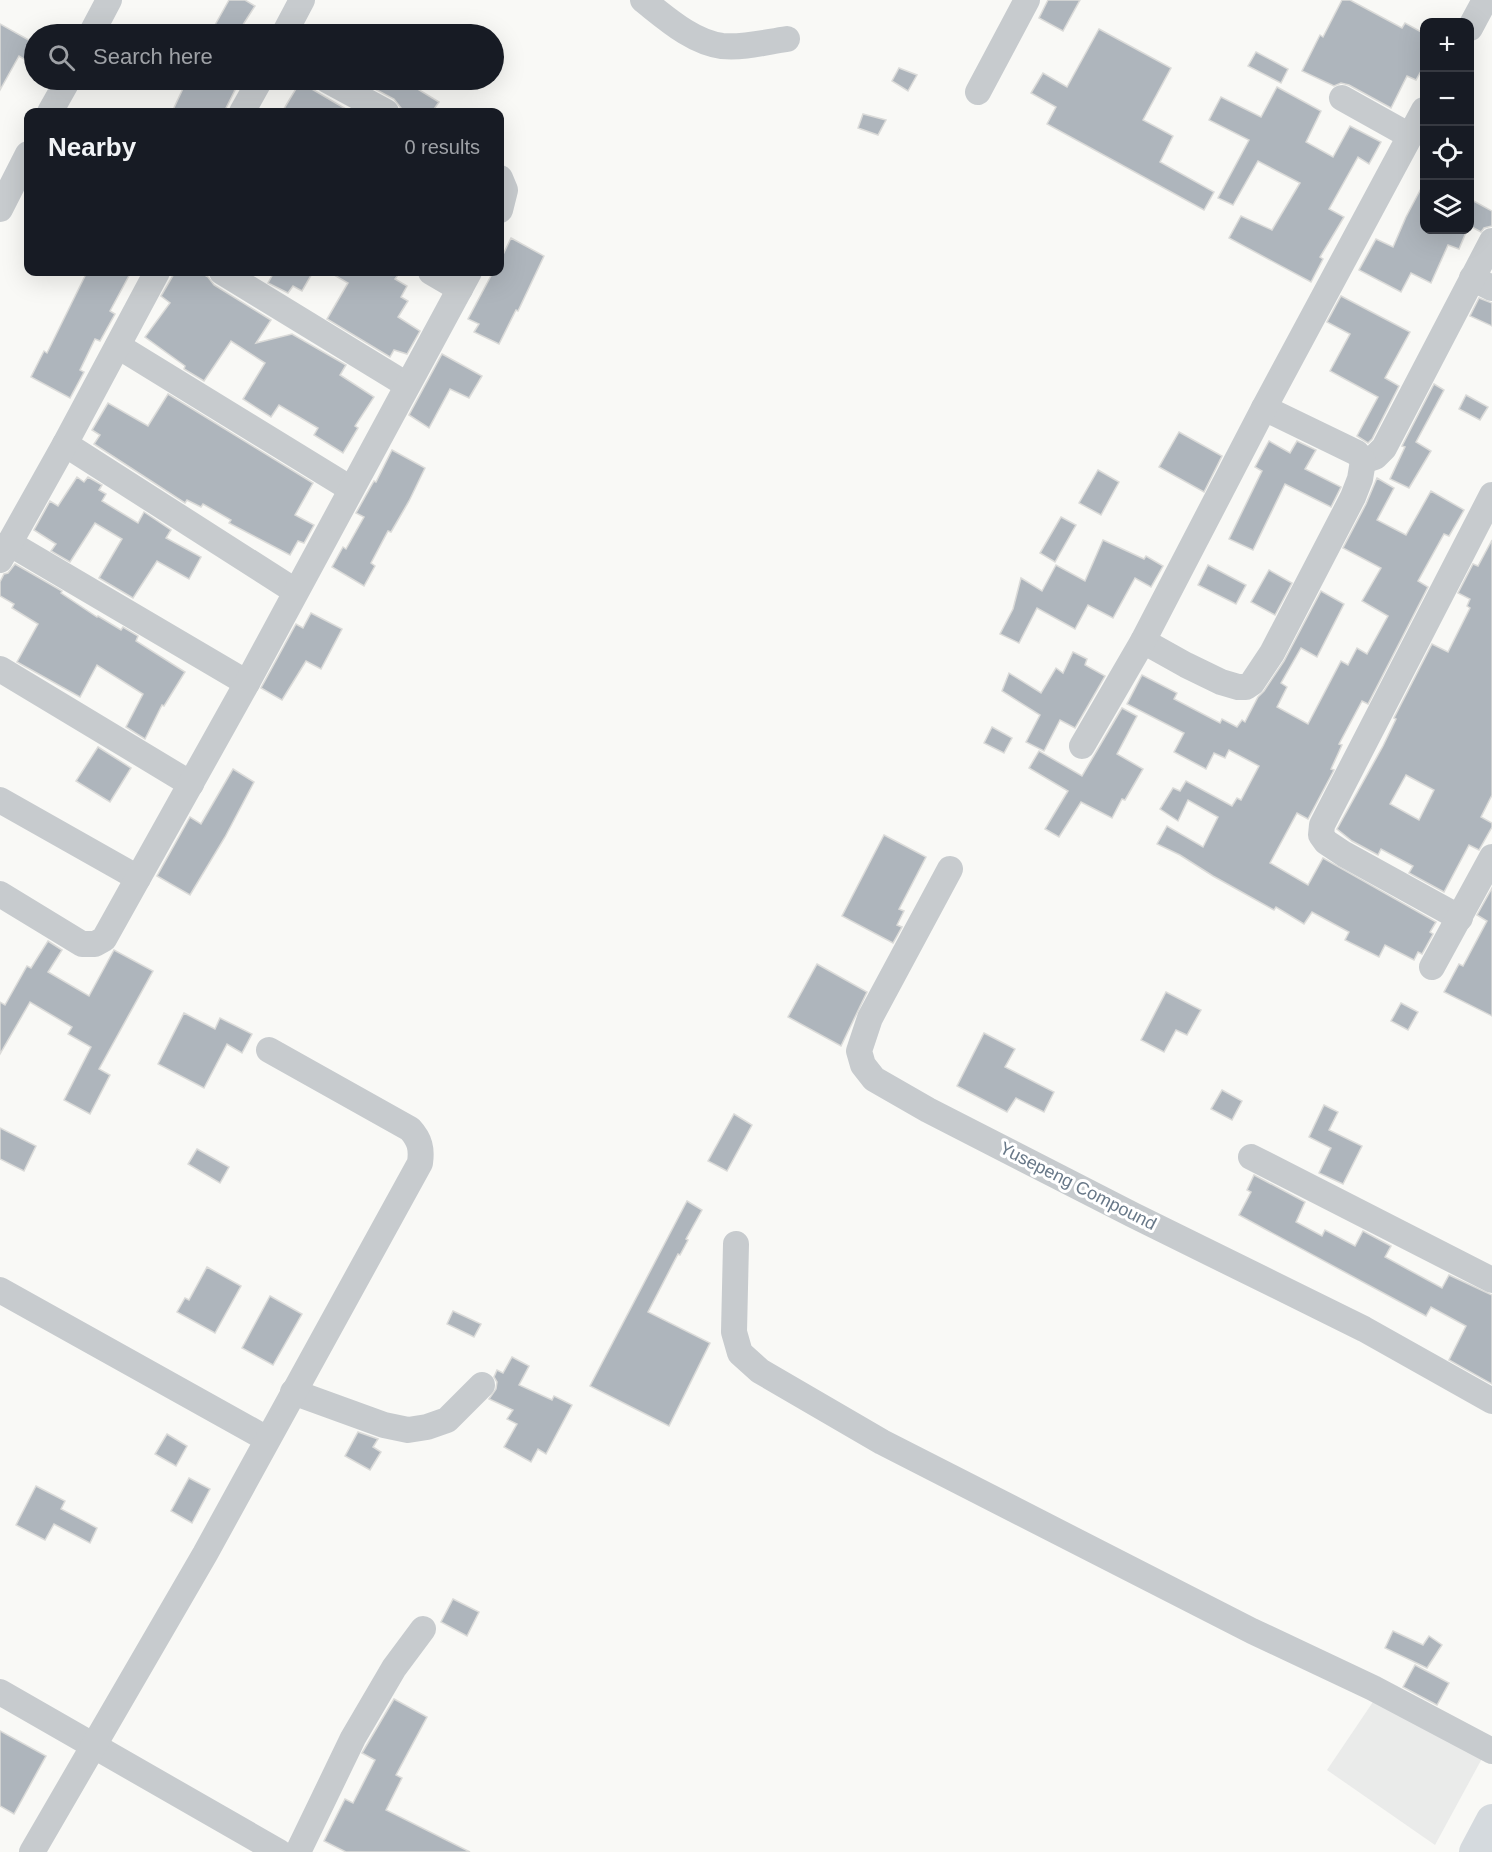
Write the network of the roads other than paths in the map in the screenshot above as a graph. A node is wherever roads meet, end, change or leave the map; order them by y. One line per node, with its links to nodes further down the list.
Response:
1 (109, 0): 7 (street)
2 (302, 0): 8 (street)
3 (643, 0): 9 (street)
4 (1027, 0): 13 (street)
5 (1485, 0): 6 (street)
6 (1474, 21)
7 (96, 24)
8 (289, 24)
9 (787, 39)
10 (62, 90): 15 (street)
11 (254, 90): 16 (street)
12 (345, 90): 17 (street)
13 (978, 92)
14 (1342, 98): 19 (street)
15 (52, 108)
16 (244, 108)
17 (379, 108)
18 (1420, 119): 19 (street)
19 (1410, 136): 30 (street)
20 (24, 162): 21 (street)
21 (0, 209)
22 (1492, 241): 27 (street)
23 (155, 276): 28 (street)
24 (229, 276): 29 (street)
25 (448, 276): 26 (street)
26 (464, 280): 29 (street)
27 (1482, 283): 32 (street)
28 (118, 346): 31 (street); 33 (street)
29 (407, 385): 33 (street)
30 (1264, 408): 32 (street); 37 (street)
31 (65, 444): 35 (street); 36 (street)
32 (1363, 461): 37 (street)
33 (351, 489): 36 (street)
34 (1492, 495): 47 (street)
35 (4, 552): 39 (street)
36 (295, 591): 39 (street)
37 (1143, 640): 40 (street)
38 (0, 669): 41 (street)
39 (247, 682): 41 (street)
40 (1082, 746)
41 (191, 784): 45 (street)
42 (0, 800): 45 (street)
43 (1492, 857): 47 (street)
44 (950, 868): 56 (street, Yusepeng Compound)
45 (138, 878): 46 (street)
46 (0, 894)
47 (1460, 918): 48 (street)
48 (1432, 968)
49 (268, 1050): 55 (street)
50 (1251, 1156): 52 (street)
51 (736, 1244): 61 (street)
52 (1492, 1280)
53 (0, 1290): 57 (street)
54 (482, 1385): 55 (street)
55 (293, 1392): 57 (street)
56 (1492, 1401)
57 (267, 1438): 60 (street)
58 (423, 1629): 65 (street)
59 (0, 1692): 60 (street)
60 (94, 1747): 63 (street); 64 (street)
61 (1492, 1751)
62 (1492, 1820): 66 (main road)
63 (32, 1852)
64 (279, 1852)
65 (298, 1852)
66 (1475, 1852)

